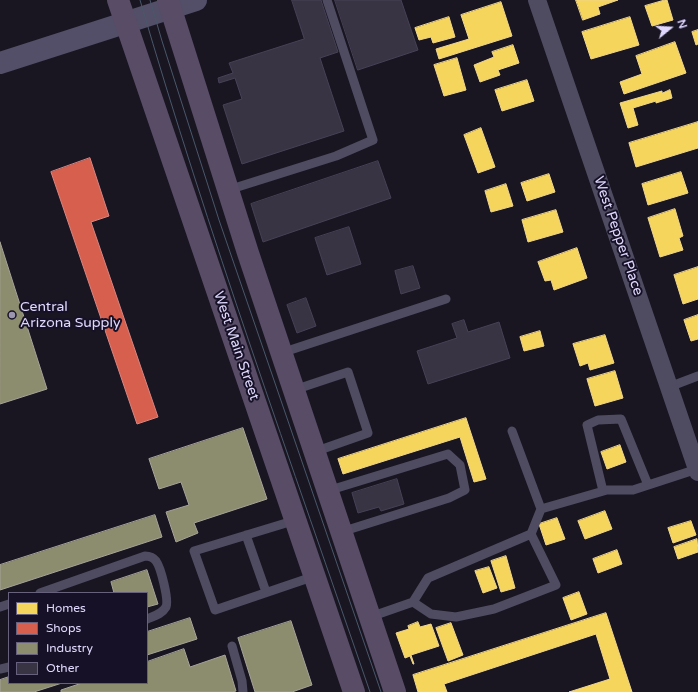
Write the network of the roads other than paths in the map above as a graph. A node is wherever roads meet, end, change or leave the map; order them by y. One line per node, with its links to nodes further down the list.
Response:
1 (118, 0): 6 (main road, West Main Street)
2 (196, 0): 5 (street)
3 (327, 0): 8 (lane)
4 (538, 0): 12 (street, West Pepper Place)
5 (169, 4): 6 (street); 8 (main road)
6 (126, 23): 7 (street); 21 (main road, West Main Street)
7 (0, 63)
8 (228, 190): 10 (main road)
9 (446, 299): 10 (lane)
10 (281, 353): 13 (main road)
11 (698, 376): 12 (lane)
12 (669, 387): 16 (street, West Pepper Place)
13 (294, 390): 15 (main road); 15 (lane)
14 (512, 431): 20 (lane)
15 (314, 452): 18 (main road)
16 (698, 471): 17 (lane)
17 (648, 485): 19 (lane); 19 (lane)
18 (327, 491): 22 (main road); 22 (lane)
19 (603, 491): 20 (lane)
20 (541, 509): 23 (lane)
21 (296, 520): 24 (lane); 25 (main road, West Main Street)
22 (341, 532): 29 (main road)
23 (532, 534): 28 (lane); 28 (lane)
24 (246, 535): 27 (lane); 27 (lane)
25 (315, 576): 27 (lane); 33 (main road, West Main Street)
26 (43, 592): 30 (lane)
27 (266, 592)
28 (413, 602): 29 (lane)
29 (370, 618): 34 (main road)
30 (148, 619)
31 (232, 646): 32 (lane)
32 (243, 692)
33 (354, 692)
34 (395, 692)

